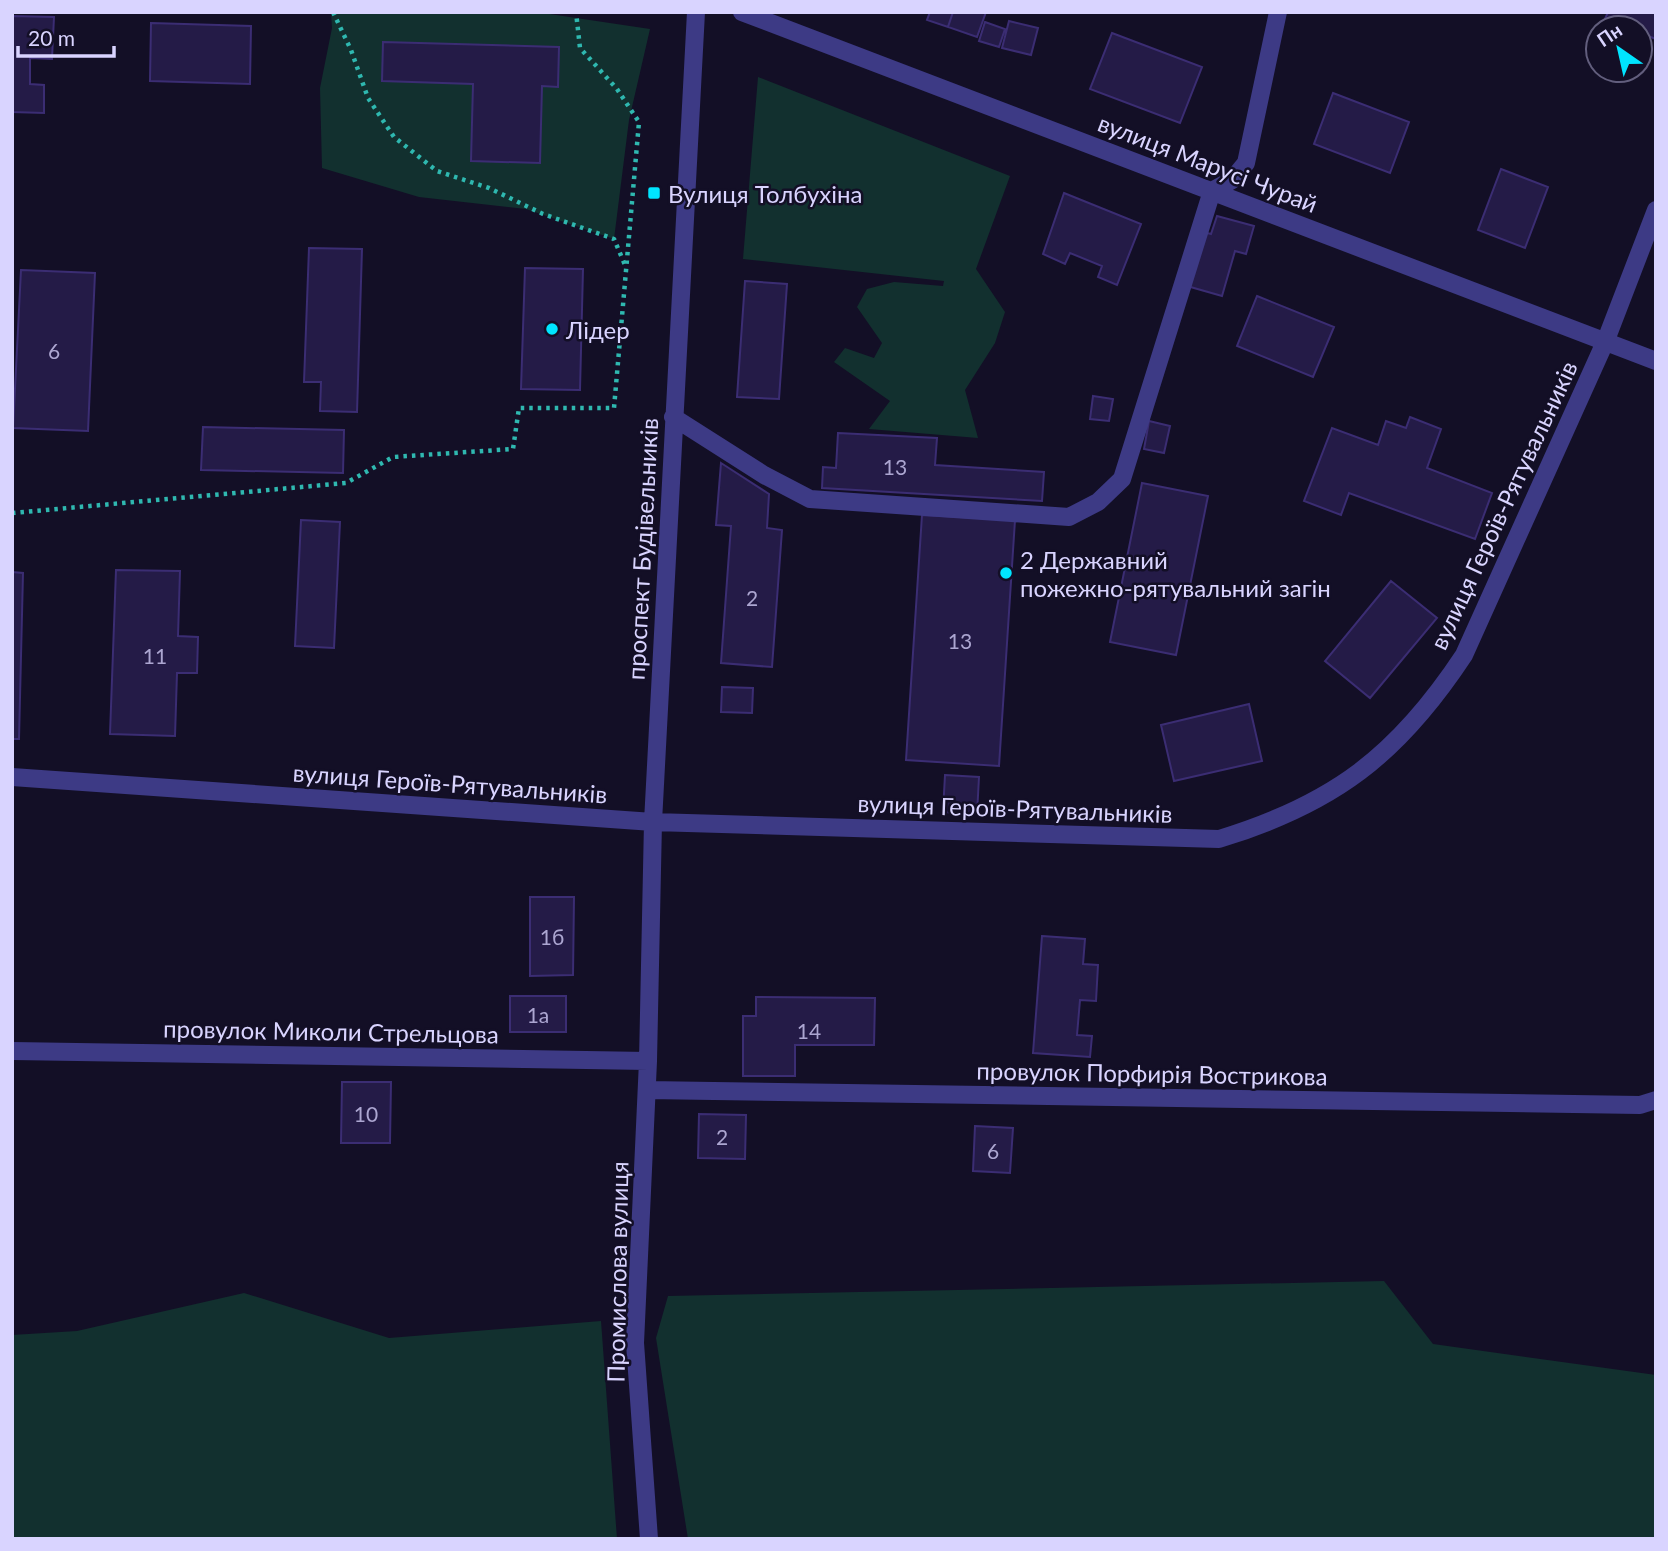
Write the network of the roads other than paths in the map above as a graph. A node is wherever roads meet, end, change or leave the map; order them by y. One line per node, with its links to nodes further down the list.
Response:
1 (696, 12): 8 (street, проспект Будівельників)
2 (742, 12): 4 (street, вулиця Марусі Чурай)
3 (1278, 12): 4 (street)
4 (1212, 191): 6 (street, вулиця Марусі Чурай); 8 (street)
5 (1656, 210): 6 (street, вулиця Героїв-Рятувальників)
6 (1606, 340): 7 (street, вулиця Марусі Чурай); 10 (street, вулиця Героїв-Рятувальників)
7 (1656, 360)
8 (673, 417): 10 (street, проспект Будівельників)
9 (12, 777): 10 (street, вулиця Героїв-Рятувальників)
10 (653, 822): 12 (street, проспект Будівельників)
11 (12, 1051): 12 (street, провулок Миколи Стрельцова)
12 (648, 1061): 13 (street, проспект Будівельників)
13 (647, 1090): 14 (street, провулок Порфирія Вострикова); 15 (street, Промислова вулиця)
14 (1656, 1100)
15 (649, 1539)

